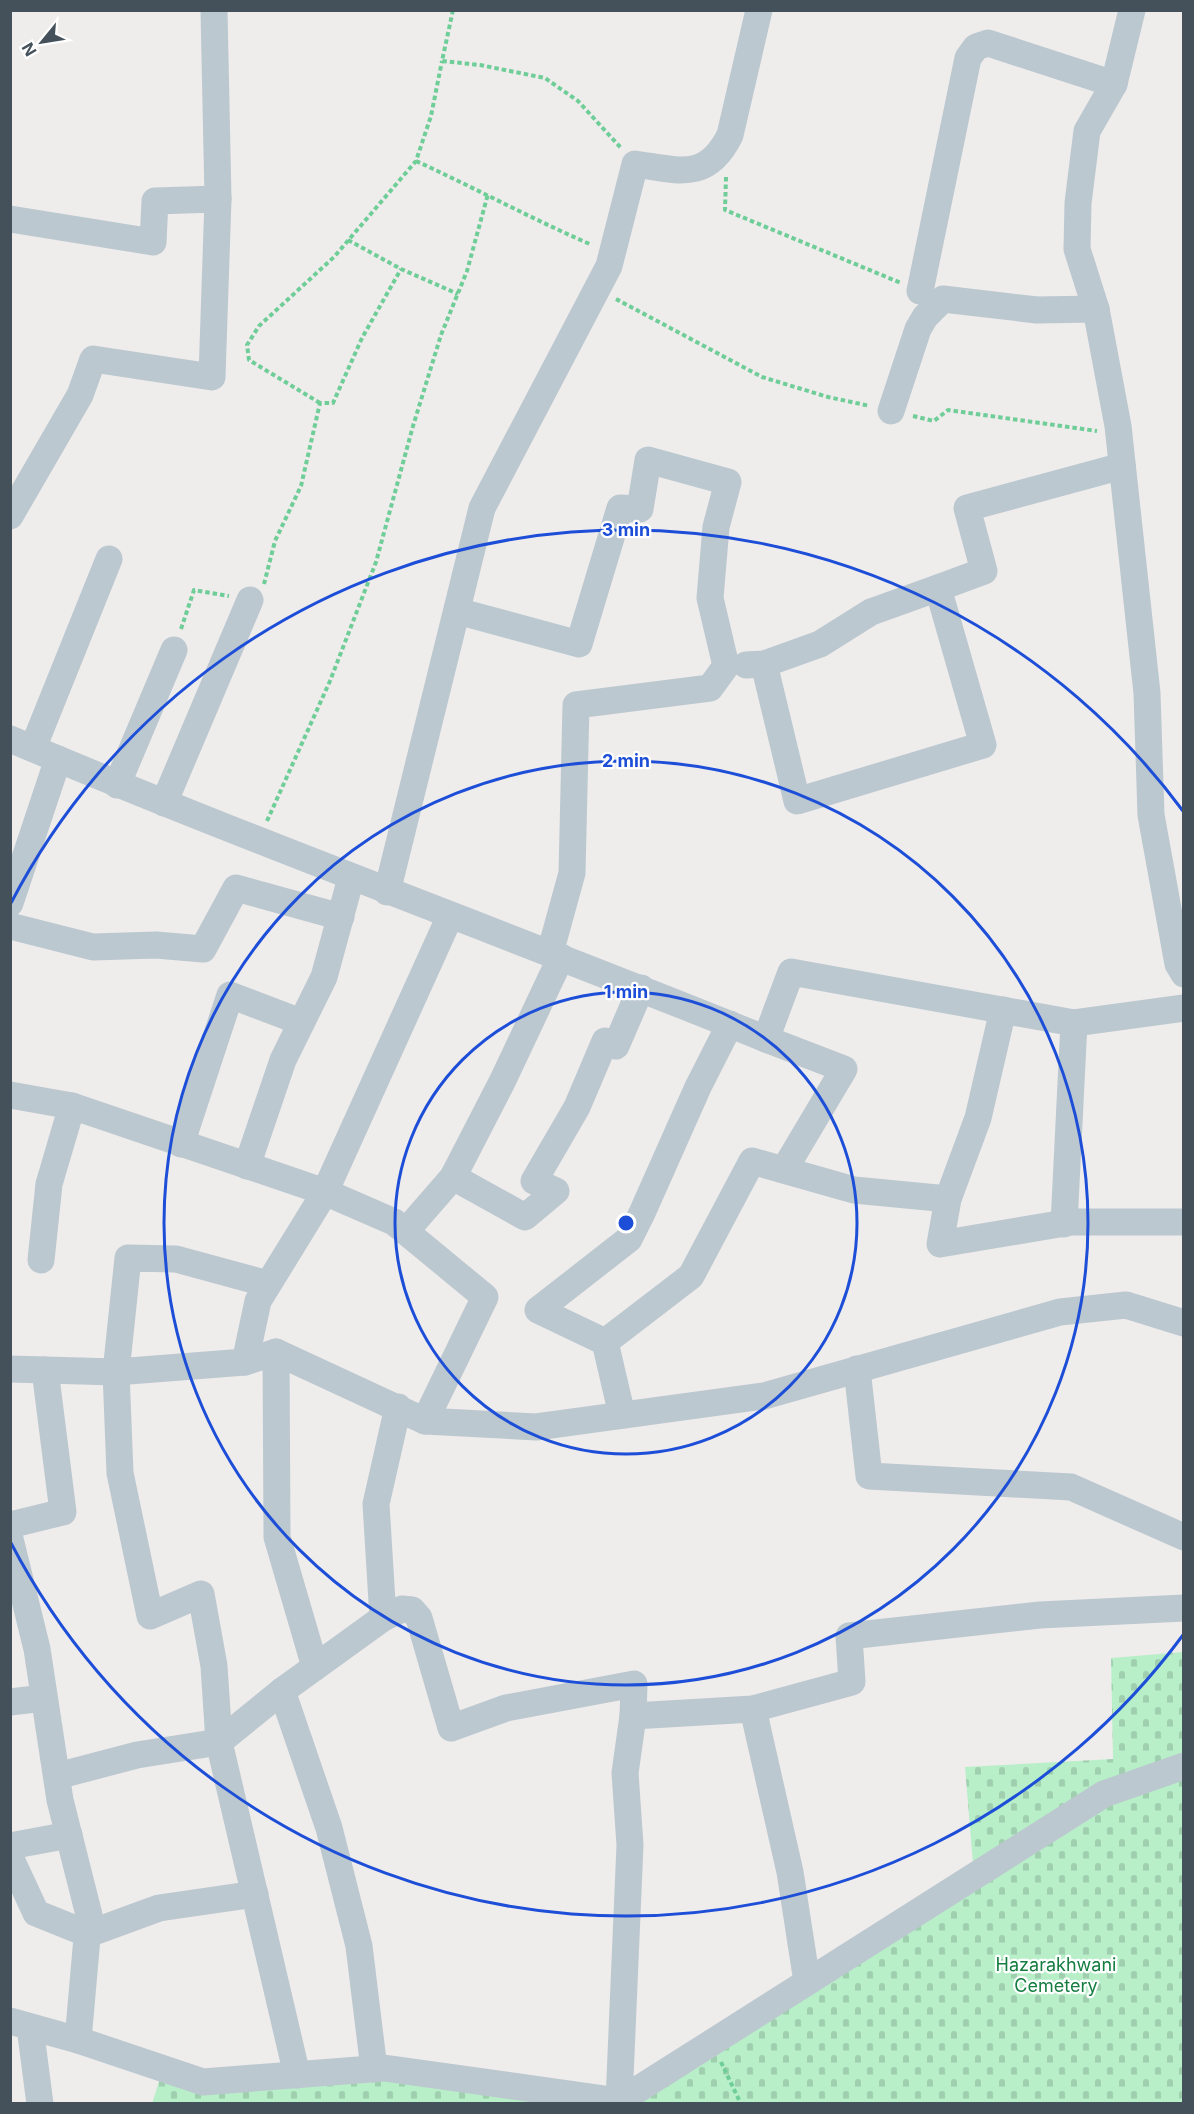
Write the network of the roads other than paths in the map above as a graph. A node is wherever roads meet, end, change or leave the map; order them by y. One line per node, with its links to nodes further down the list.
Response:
1 (214, 10): 5 (street)
2 (759, 10): 15 (street)
3 (1132, 10): 4 (street)
4 (1114, 84): 7 (street); 8 (street)
5 (218, 200): 6 (street); 11 (street)
6 (10, 219)
7 (920, 291)
8 (1096, 309): 9 (street); 10 (street)
9 (891, 411)
10 (1122, 466): 13 (street); 30 (street)
11 (10, 516)
12 (109, 559): 19 (street)
13 (938, 588): 17 (street); 17 (street)
14 (250, 600): 22 (street)
15 (457, 611): 18 (street); 24 (street)
16 (174, 650): 21 (street)
17 (764, 664): 18 (street)
18 (726, 666): 29 (street)
19 (22, 744): 20 (street)
20 (58, 759): 21 (street); 25 (street)
21 (117, 785): 22 (street)
22 (164, 803): 23 (street)
23 (351, 878): 24 (street); 27 (street)
24 (387, 892): 26 (street)
25 (10, 903)
26 (450, 916): 29 (street); 44 (street)
27 (341, 917): 28 (street); 34 (street)
28 (10, 926)
29 (556, 955): 31 (street); 43 (street)
30 (1184, 974)
31 (641, 988): 36 (street); 43 (street)
32 (1184, 1008): 35 (street)
33 (1003, 1010): 35 (street); 37 (street); 45 (street)
34 (302, 1022): 40 (street); 41 (street)
35 (1074, 1023): 47 (street)
36 (730, 1024): 37 (street); 52 (street)
37 (766, 1039): 42 (street)
38 (10, 1095): 39 (street)
39 (72, 1106): 40 (street); 49 (street)
40 (181, 1144): 41 (street)
41 (247, 1166): 44 (street)
42 (784, 1170): 45 (street); 52 (street)
43 (453, 1177): 48 (street)
44 (325, 1192): 48 (street); 50 (street)
45 (948, 1199): 47 (street)
46 (1184, 1222): 47 (street)
47 (1064, 1224)
48 (406, 1231): 61 (street)
49 (41, 1260)
50 (268, 1284): 54 (street); 58 (street)
51 (1184, 1323): 57 (street)
52 (605, 1342): 60 (street)
53 (276, 1352): 54 (street); 59 (street); 67 (street)
54 (245, 1362): 58 (street)
55 (10, 1369): 56 (street)
56 (45, 1370): 58 (street); 62 (street)
57 (857, 1370): 60 (street); 63 (street)
58 (116, 1372): 73 (street)
59 (398, 1407): 61 (street); 66 (street)
60 (622, 1415): 61 (street)
61 (425, 1421)
62 (10, 1525)
63 (1184, 1537)
64 (12, 1554): 69 (street)
65 (1184, 1608): 71 (street)
66 (383, 1618): 67 (street); 72 (street)
67 (315, 1666): 68 (street)
68 (282, 1691): 73 (street); 84 (street)
69 (45, 1698): 70 (street); 75 (street)
70 (10, 1702)
71 (753, 1709): 72 (street); 81 (street)
72 (633, 1716): 86 (street)
73 (219, 1742): 75 (street); 79 (street)
74 (1184, 1766): 81 (street)
75 (57, 1776): 76 (street)
76 (69, 1835): 77 (street); 80 (street)
77 (10, 1846)
78 (10, 1857): 80 (street)
79 (255, 1894): 80 (street); 85 (street)
80 (88, 1934): 83 (street)
81 (807, 1982): 86 (street)
82 (20, 2024): 83 (street); 87 (street)
83 (78, 2040): 85 (street)
84 (374, 2068): 85 (street); 86 (street)
85 (297, 2075)
86 (617, 2102)
87 (40, 2103)

